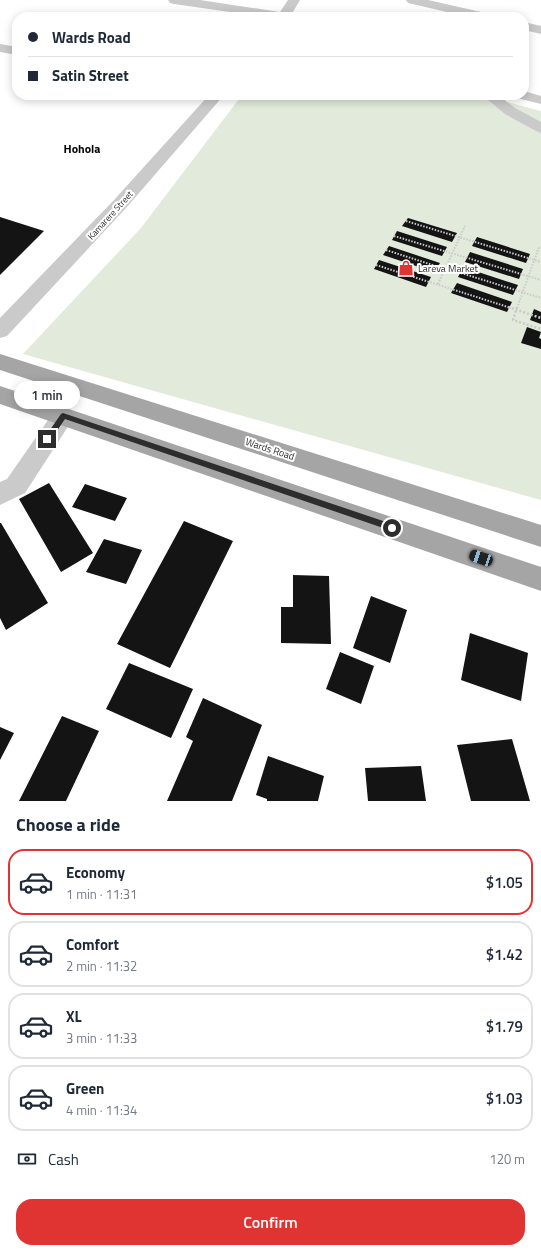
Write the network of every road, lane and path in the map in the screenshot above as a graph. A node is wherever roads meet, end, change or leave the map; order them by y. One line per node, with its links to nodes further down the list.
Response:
1 (174, 0): 4 (street)
2 (294, 0): 5 (street)
3 (412, 0): 6 (street)
4 (252, 12)
5 (287, 12)
6 (464, 12)
7 (529, 27): 8 (street)
8 (541, 30)
9 (0, 48): 10 (street)
10 (12, 50)
11 (529, 97): 14 (street)
12 (213, 100): 36 (street, Kamarere Street)
13 (496, 100): 15 (street)
14 (541, 100)
15 (541, 128)
16 (406, 221): 19 (path)
17 (465, 226): 19 (path)
18 (394, 236): 22 (path)
19 (460, 239): 22 (path); 23 (path)
20 (539, 247): 23 (path)
21 (386, 250): 26 (path)
22 (452, 253): 26 (path); 28 (path)
23 (535, 260): 24 (path); 28 (path)
24 (541, 262)
25 (376, 265): 30 (path)
26 (445, 269): 30 (path)
27 (461, 273): 31 (path)
28 (529, 276): 29 (path); 31 (path)
29 (541, 280)
30 (438, 284): 33 (path)
31 (523, 292): 32 (path); 33 (path)
32 (541, 298)
33 (517, 310): 34 (path); 35 (path)
34 (541, 318)
35 (541, 329)
36 (0, 331)
37 (0, 362): 41 (main road, Wards Road)
38 (0, 395): 39 (main road)
39 (63, 416): 40 (street); 42 (main road)
40 (0, 494)
41 (541, 536)
42 (541, 578)

